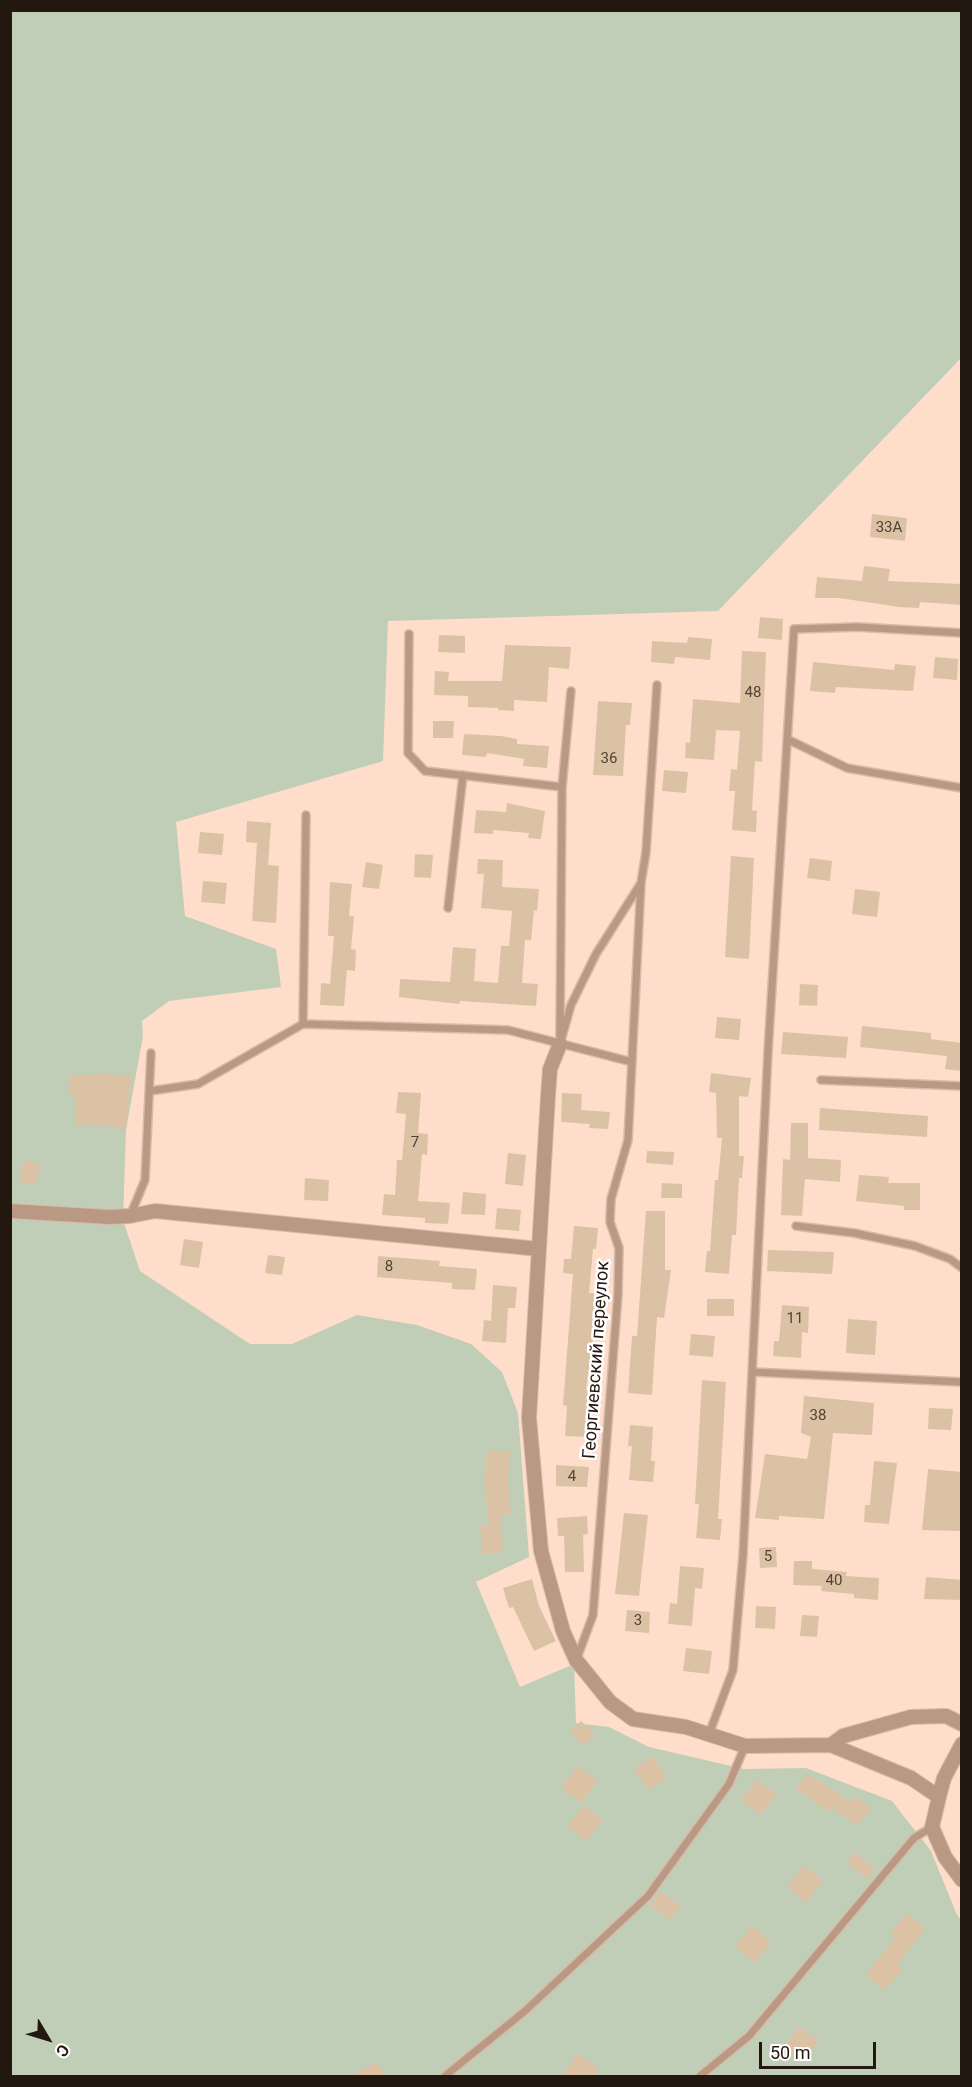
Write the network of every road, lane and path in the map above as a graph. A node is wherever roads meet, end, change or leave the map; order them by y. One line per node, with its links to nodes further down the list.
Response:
1 (962, 633): 5 (lane)
2 (409, 634): 6 (lane)
3 (657, 685): 10 (lane, Георгиевский переулок)
4 (571, 691): 7 (lane)
5 (789, 740): 8 (lane); 24 (lane)
6 (464, 776): 7 (lane); 11 (lane)
7 (562, 787): 13 (lane)
8 (962, 788)
9 (306, 815): 12 (lane)
10 (641, 883): 13 (lane); 15 (lane, Георгиевский переулок)
11 (448, 908)
12 (303, 1024): 13 (lane); 18 (lane)
13 (560, 1044): 15 (lane); 22 (street)
14 (152, 1053): 18 (lane)
15 (632, 1062): 26 (lane, Георгиевский переулок)
16 (821, 1080): 17 (lane)
17 (962, 1086)
18 (150, 1091): 20 (lane)
19 (10, 1210): 20 (street)
20 (130, 1216): 22 (street)
21 (796, 1226): 23 (lane)
22 (539, 1249): 26 (street)
23 (962, 1268)
24 (752, 1372): 25 (lane); 28 (lane)
25 (962, 1382)
26 (576, 1660): 28 (street)
27 (962, 1724): 29 (street)
28 (709, 1734): 31 (street)
29 (831, 1744): 31 (street); 32 (street)
30 (962, 1744): 32 (street)
31 (745, 1746): 35 (lane)
32 (939, 1797): 33 (street)
33 (932, 1827): 34 (street); 36 (lane)
34 (962, 1880)
35 (445, 2076)
36 (700, 2076)

